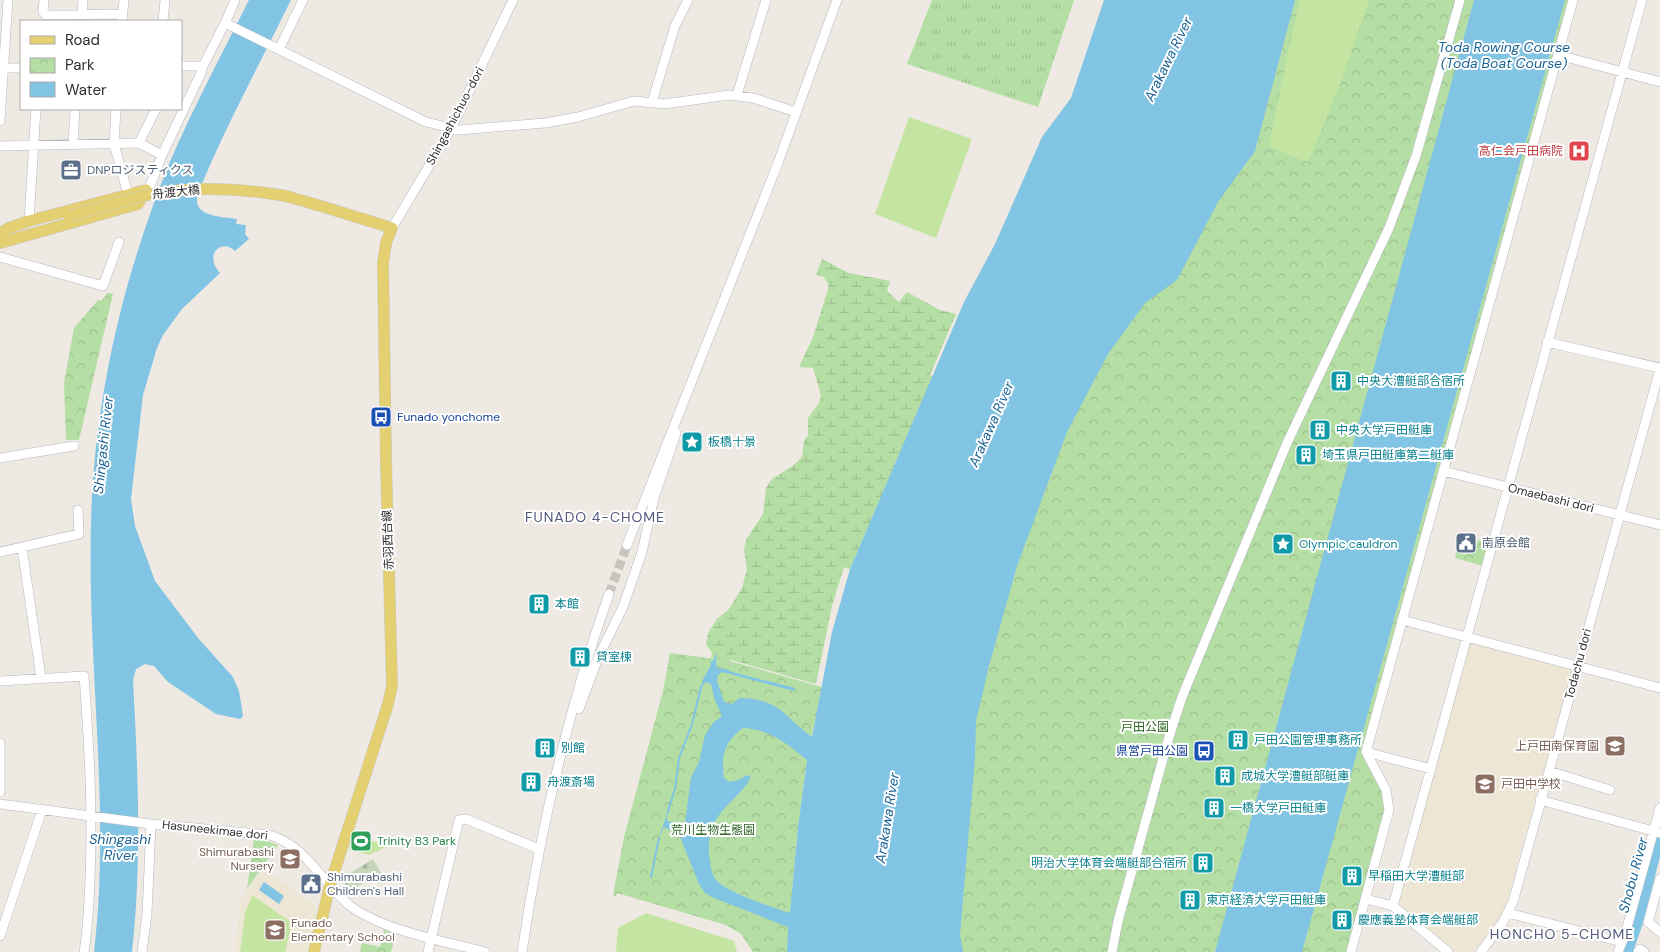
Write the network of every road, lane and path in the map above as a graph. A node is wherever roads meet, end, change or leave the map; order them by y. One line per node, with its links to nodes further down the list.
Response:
1 (8, 0): 24 (street)
2 (44, 0): 16 (street)
3 (83, 0): 15 (street)
4 (124, 0): 17 (street)
5 (165, 0): 18 (street)
6 (235, 0): 19 (street)
7 (303, 0): 20 (street)
8 (513, 0): 37 (street, Shingashichuo-dori)
9 (688, 0): 30 (street)
10 (766, 0): 29 (street)
11 (837, 0): 35 (street)
12 (1460, 0): 102 (street)
13 (1573, 0): 21 (street)
14 (1642, 0): 26 (street)
15 (82, 15): 16 (street); 17 (street)
16 (71, 18)
17 (123, 18)
18 (163, 20)
19 (225, 23): 20 (street); 23 (street)
20 (278, 49): 37 (street)
21 (1558, 55): 26 (street); 57 (street)
22 (182, 66): 23 (street)
23 (203, 66): 43 (street)
24 (4, 68): 25 (street); 28 (street)
25 (20, 68)
26 (1622, 72): 27 (street); 52 (street)
27 (1660, 82)
28 (1, 87): 36 (street)
29 (737, 95): 30 (street); 35 (street)
30 (652, 102): 37 (street)
31 (36, 110): 42 (street)
32 (75, 110): 39 (street)
33 (116, 110): 40 (street)
34 (156, 110): 38 (street)
35 (796, 112): 54 (street)
36 (0, 121)
37 (451, 129): 47 (street, Shingashichuo-dori)
38 (139, 143): 40 (street); 43 (street)
39 (73, 144): 40 (street); 42 (street)
40 (114, 144): 45 (street)
41 (0, 146): 42 (street)
42 (34, 146): 46 (street)
43 (162, 155): 44 (street)
44 (146, 190): 45 (main road); 50 (main road)
45 (128, 194): 46 (main road)
46 (29, 221): 48 (main road)
47 (392, 228): 48 (main road, 舟渡大橋, bridge); 88 (main road, 赤羽西台線)
48 (0, 235)
49 (119, 242): 51 (street)
50 (0, 243)
51 (0, 257)
52 (1547, 342): 53 (street); 58 (street)
53 (1660, 368): 60 (street, Todachu dori)
54 (677, 416): 62 (street); 72 (street)
55 (74, 446): 56 (street)
56 (0, 458)
57 (1443, 471): 58 (street, Omaebashi dori); 66 (street)
58 (1508, 488): 60 (street, Omaebashi dori); 67 (street)
59 (78, 510): 63 (street)
60 (1620, 515): 61 (street, Omaebashi dori); 68 (street, Todachu dori)
61 (1660, 525)
62 (627, 545)
63 (22, 547): 64 (street); 69 (street)
64 (0, 552)
65 (609, 594): 72 (street)
66 (1402, 620): 67 (street); 74 (street)
67 (1467, 637): 68 (street); 75 (street)
68 (1577, 666): 71 (street); 76 (street, Todachu dori)
69 (41, 678): 70 (street); 83 (street)
70 (0, 681)
71 (1660, 688)
72 (565, 735): 86 (street)
73 (0, 743): 78 (street)
74 (1366, 752): 75 (street); 89 (street)
75 (1431, 769): 90 (street)
76 (1548, 771): 77 (street); 79 (street, Todachu dori)
77 (1610, 790)
78 (0, 792)
79 (1540, 800): 85 (street); 91 (street, Todachu dori)
80 (0, 804): 82 (street)
81 (1660, 808): 85 (street)
82 (42, 810): 83 (street); 93 (street)
83 (93, 816): 84 (street, Hasuneekimae dori); 96 (street)
84 (149, 824): 88 (street, Hasuneekimae dori); 97 (street)
85 (1657, 832): 95 (street)
86 (539, 849): 94 (street); 101 (street)
87 (1660, 879): 92 (street)
88 (330, 885): 94 (street, Hasuneekimae dori); 98 (main road, 赤羽西台線)
89 (1366, 899): 90 (street); 103 (street)
90 (1393, 906): 104 (street)
91 (1508, 913): 95 (street); 105 (street, Todachu dori)
92 (1660, 932)
93 (0, 936)
94 (431, 938): 99 (street); 100 (street, Hasuneekimae dori)
95 (1622, 942): 106 (street)
96 (84, 952)
97 (142, 952)
98 (314, 952)
99 (428, 952)
100 (485, 952)
101 (522, 952)
102 (1112, 952)
103 (1351, 952)
104 (1448, 952)
105 (1481, 952)
106 (1618, 952)
107 (1638, 952): 108 (street)
108 (1644, 952)

